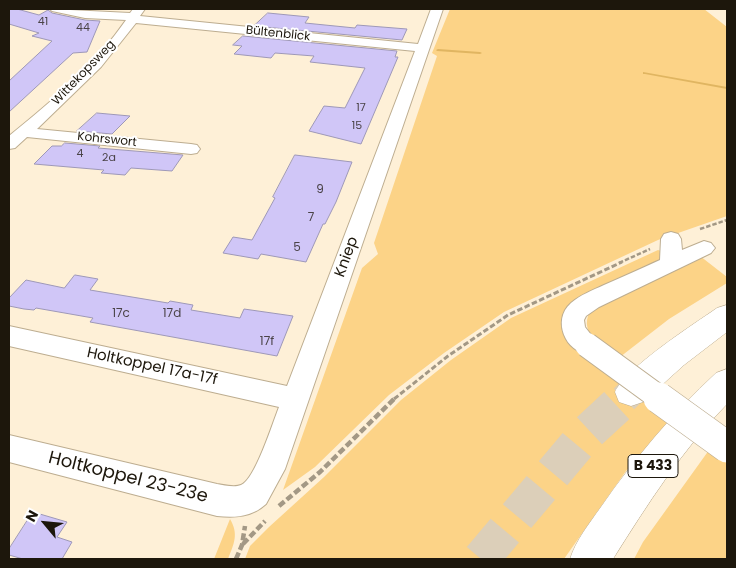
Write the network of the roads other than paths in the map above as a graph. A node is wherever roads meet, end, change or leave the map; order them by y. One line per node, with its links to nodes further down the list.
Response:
1 (56, 9): 3 (street, Bültenblick)
2 (437, 9): 4 (street, Kniep)
3 (136, 15): 4 (street, Bültenblick); 5 (street, Wittekopsweg)
4 (424, 48): 15 (street, Kniep)
5 (20, 130): 6 (street, Wittekopsweg); 7 (street, Kohrswort)
6 (9, 144)
7 (190, 149)
8 (671, 239): 10 (street)
9 (704, 248): 10 (street)
10 (671, 263): 16 (street, bridge)
11 (727, 316): 14 (highway)
12 (9, 336): 15 (street, Holtkoppel 17a-17f)
13 (727, 383): 19 (highway, B 433)
14 (631, 392)
15 (295, 399): 18 (street, Kniep)
16 (727, 447)
17 (9, 448): 18 (street, Holtkoppel 23-23e)
18 (263, 511)
19 (590, 559)

